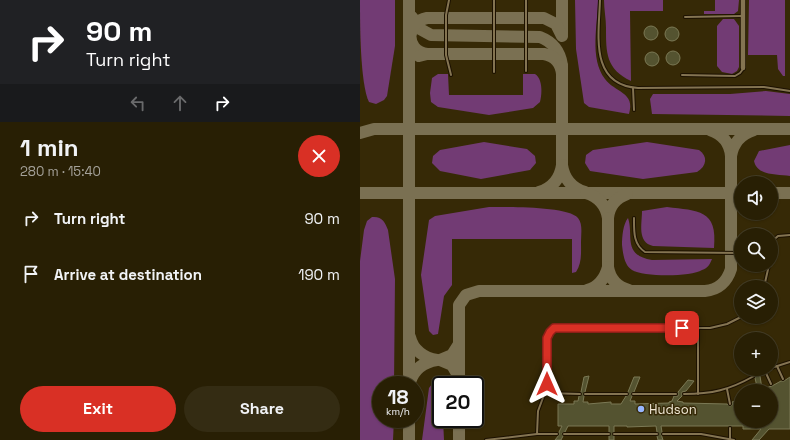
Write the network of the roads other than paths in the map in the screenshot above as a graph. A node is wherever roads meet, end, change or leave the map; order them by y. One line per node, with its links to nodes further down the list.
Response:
1 (449, 0): 11 (lane)
2 (494, 0): 10 (lane)
3 (526, 0): 9 (lane)
4 (600, 0): 13 (lane)
5 (743, 0): 7 (street)
6 (685, 16): 7 (lane)
7 (743, 16): 8 (street)
8 (743, 68): 12 (lane)
9 (526, 71)
10 (494, 72)
11 (451, 75)
12 (682, 75)
13 (633, 88): 14 (lane); 15 (lane)
14 (790, 91)
15 (634, 110)
16 (634, 218): 19 (lane)
17 (790, 235): 18 (lane)
18 (778, 236)
19 (734, 253)
20 (734, 320): 21 (lane)
21 (698, 328): 30 (lane); 37 (lane)
22 (790, 362): 23 (lane)
23 (778, 366)
24 (778, 368): 27 (lane)
25 (754, 376): 29 (lane)
26 (767, 376): 28 (lane)
27 (783, 379)
28 (771, 384)
29 (727, 389): 37 (lane); 38 (lane)
30 (546, 393): 31 (lane); 40 (lane)
31 (580, 394)
32 (584, 394): 33 (lane)
33 (627, 394)
34 (633, 394): 35 (lane)
35 (676, 394)
36 (684, 394): 37 (lane)
37 (698, 394)
38 (730, 404)
39 (730, 428): 49 (lane)
40 (537, 434): 41 (lane); 48 (lane)
41 (558, 434)
42 (564, 434): 43 (lane)
43 (609, 434)
44 (614, 434): 45 (lane)
45 (657, 434)
46 (663, 434): 47 (lane)
47 (721, 439): 49 (lane)
48 (486, 440)
49 (730, 440): 50 (lane)
50 (734, 440)

